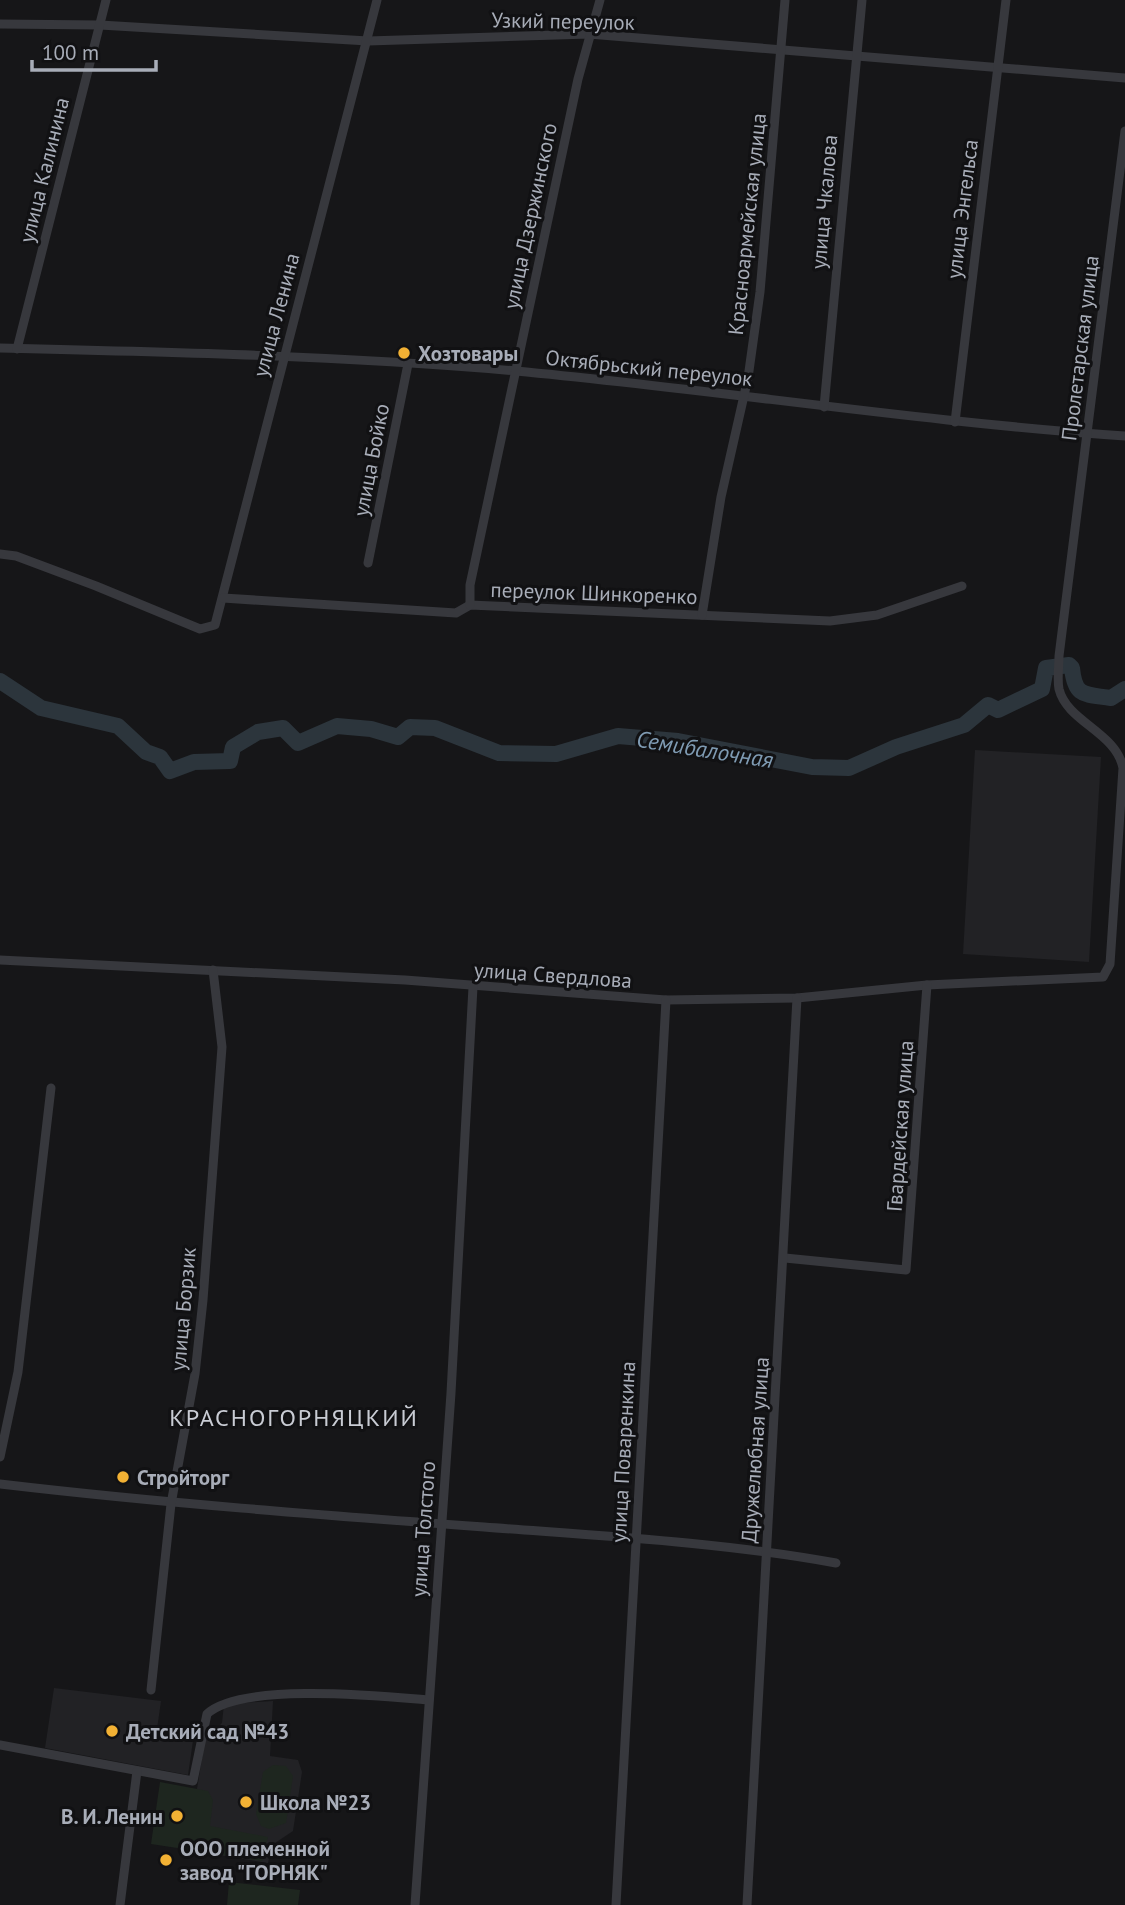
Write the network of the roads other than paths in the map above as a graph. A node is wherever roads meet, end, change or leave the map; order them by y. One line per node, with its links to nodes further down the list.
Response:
1 (106, 0): 8 (street, улица Калинина)
2 (377, 0): 10 (street, улица Ленина)
3 (600, 0): 9 (street, улица Дзержинского)
4 (785, 0): 11 (street, Красноармейская улица)
5 (862, 0): 12 (street, улица Чкалова)
6 (1006, 0): 13 (street, улица Энгельса)
7 (0, 24): 8 (street, Узкий переулок)
8 (100, 25): 10 (street, Узкий переулок); 17 (street, улица Калинина)
9 (589, 34): 10 (street, Узкий переулок); 11 (street, Узкий переулок); 20 (street, улица Дзержинского)
10 (368, 41): 18 (street, улица Ленина)
11 (780, 52): 12 (street, Узкий переулок); 21 (street, Красноармейская улица)
12 (855, 55): 13 (street, Узкий переулок); 22 (street, улица Чкалова)
13 (996, 69): 14 (street, Узкий переулок); 23 (street, улица Энгельса)
14 (1125, 78)
15 (1125, 131): 24 (street, Пролетарская улица)
16 (0, 348): 17 (street, Октябрьский переулок)
17 (17, 349): 18 (street, Октябрьский переулок)
18 (283, 355): 19 (street, Октябрьский переулок); 29 (street, улица Ленина)
19 (408, 364): 20 (street, Октябрьский переулок); 27 (street, улица Бойко)
20 (515, 371): 21 (street, Октябрьский переулок); 30 (street, улица Дзержинского)
21 (741, 396): 22 (street, Октябрьский переулок); 31 (street, Красноармейская улица)
22 (824, 407): 23 (street, Октябрьский переулок)
23 (955, 422): 24 (street, Октябрьский переулок)
24 (1087, 434): 25 (street, Октябрьский переулок); 34 (street, Пролетарская улица)
25 (1125, 436)
26 (0, 554): 29 (street, улица Ленина)
27 (368, 563)
28 (961, 586): 31 (street, переулок Шинкоренко)
29 (223, 598): 30 (street, переулок Шинкоренко)
30 (470, 605): 31 (street, переулок Шинкоренко)
31 (702, 615)
32 (0, 960): 33 (street, улица Свердлова)
33 (212, 971): 36 (street, улица Свердлова); 43 (street, улица Борзик)
34 (1103, 977): 35 (street, улица Свердлова)
35 (927, 985): 37 (street, улица Свердлова); 40 (street, Гвардейская улица)
36 (473, 987): 38 (street, улица Свердлова); 44 (street, улица Толстого)
37 (797, 998): 38 (street, улица Свердлова); 40 (street, Дружелюбная улица)
38 (666, 1000): 45 (street, улица Поваренкина)
39 (51, 1088): 41 (street)
40 (785, 1258): 46 (street, Дружелюбная улица)
41 (0, 1457)
42 (0, 1484): 43 (street)
43 (172, 1504): 44 (street); 48 (street, улица Борзик)
44 (441, 1524): 45 (street); 49 (street, улица Толстого)
45 (636, 1538): 46 (street); 54 (street, улица Поваренкина)
46 (766, 1550): 47 (street); 55 (street, Дружелюбная улица)
47 (836, 1563)
48 (150, 1690)
49 (429, 1700): 51 (street); 53 (street, улица Толстого)
50 (0, 1745): 51 (street)
51 (137, 1770): 52 (street)
52 (120, 1905)
53 (415, 1905)
54 (616, 1905)
55 (747, 1905)

